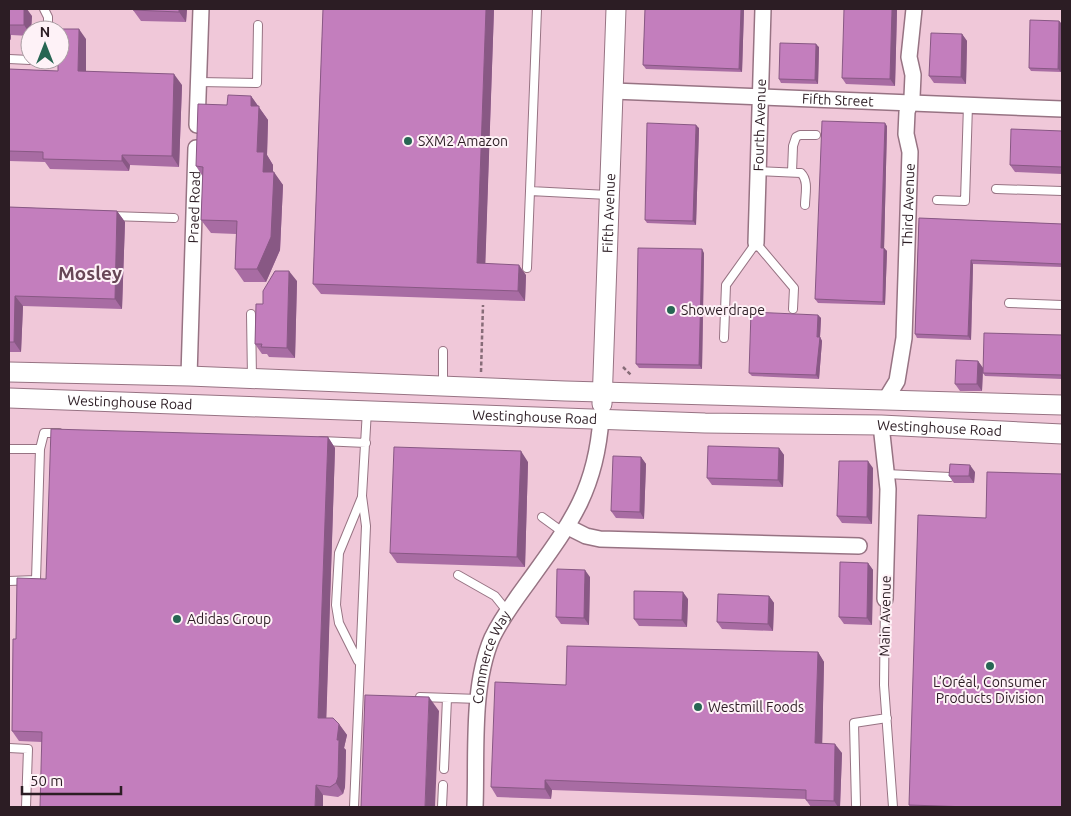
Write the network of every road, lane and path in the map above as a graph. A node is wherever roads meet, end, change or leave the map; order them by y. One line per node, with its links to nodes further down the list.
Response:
1 (201, 9): 7 (street, Praed Road)
2 (537, 9): 17 (lane)
3 (616, 9): 8 (street, Fifth Avenue)
4 (764, 9): 9 (street, Fourth Avenue)
5 (914, 9): 10 (street, Third Avenue)
6 (258, 25): 7 (lane)
7 (198, 82): 34 (street, Praed Road)
8 (613, 91): 9 (street, Fifth Street); 19 (street, Fifth Avenue)
9 (761, 99): 10 (street, Fifth Street); 14 (street, Fourth Avenue)
10 (910, 104): 11 (street, Fifth Street); 41 (street, Third Avenue)
11 (968, 105): 12 (street, Fifth Street); 20 (lane)
12 (1062, 109)
13 (816, 135): 15 (lane)
14 (758, 171): 15 (lane); 24 (street, Fourth Avenue)
15 (792, 172): 21 (lane)
16 (996, 189): 18 (lane)
17 (530, 191): 19 (lane); 25 (lane)
18 (1062, 191)
19 (608, 195): 39 (street, Fifth Avenue)
20 (937, 200)
21 (805, 205)
22 (106, 216): 23 (lane)
23 (174, 218)
24 (756, 243): 29 (lane); 31 (lane)
25 (527, 268)
26 (1009, 304): 28 (lane)
27 (483, 305): 38 (path)
28 (1062, 305)
29 (793, 309)
30 (251, 314): 35 (lane)
31 (724, 338)
32 (443, 352): 37 (lane)
33 (9, 372): 34 (street, Westinghouse Road)
34 (188, 376): 35 (street, Westinghouse Road)
35 (252, 378): 36 (street, Westinghouse Road)
36 (368, 384): 37 (street, Westinghouse Road); 43 (street)
37 (443, 387): 38 (street, Westinghouse Road); 44 (street)
38 (480, 388): 39 (street, Westinghouse Road)
39 (602, 392): 41 (street, Westinghouse Road); 45 (street, Fifth Avenue)
40 (9, 398): 43 (street, Westinghouse Road)
41 (886, 399): 42 (street, Westinghouse Road); 46 (street)
42 (1062, 405)
43 (368, 410): 44 (street, Westinghouse Road); 50 (lane)
44 (444, 413): 45 (street, Westinghouse Road)
45 (601, 418): 46 (street, Westinghouse Road); 57 (street, Commerce Way)
46 (881, 426): 48 (street, Westinghouse Road); 53 (street, Main Avenue)
47 (64, 434): 52 (lane)
48 (1062, 434)
49 (308, 441): 50 (lane)
50 (366, 443): 55 (lane)
51 (9, 450): 52 (lane)
52 (40, 450): 60 (lane)
53 (886, 474): 54 (lane); 61 (street, Main Avenue)
54 (950, 477)
55 (362, 496): 63 (lane); 63 (lane)
56 (542, 517): 57 (lane)
57 (566, 530): 58 (street); 62 (street, Commerce Way)
58 (860, 546)
59 (458, 576): 62 (lane)
60 (9, 581)
61 (885, 599): 67 (lane, Main Avenue)
62 (507, 611): 66 (street, Commerce Way)
63 (359, 663): 73 (lane)
64 (410, 697): 65 (lane)
65 (447, 698): 66 (lane); 69 (lane)
66 (479, 700): 75 (street, Commerce Way)
67 (887, 718): 71 (lane); 76 (lane, Main Avenue)
68 (9, 748): 72 (lane)
69 (444, 769)
70 (443, 785): 74 (lane)
71 (856, 806)
72 (26, 807)
73 (354, 807)
74 (442, 807)
75 (475, 807)
76 (893, 807)

